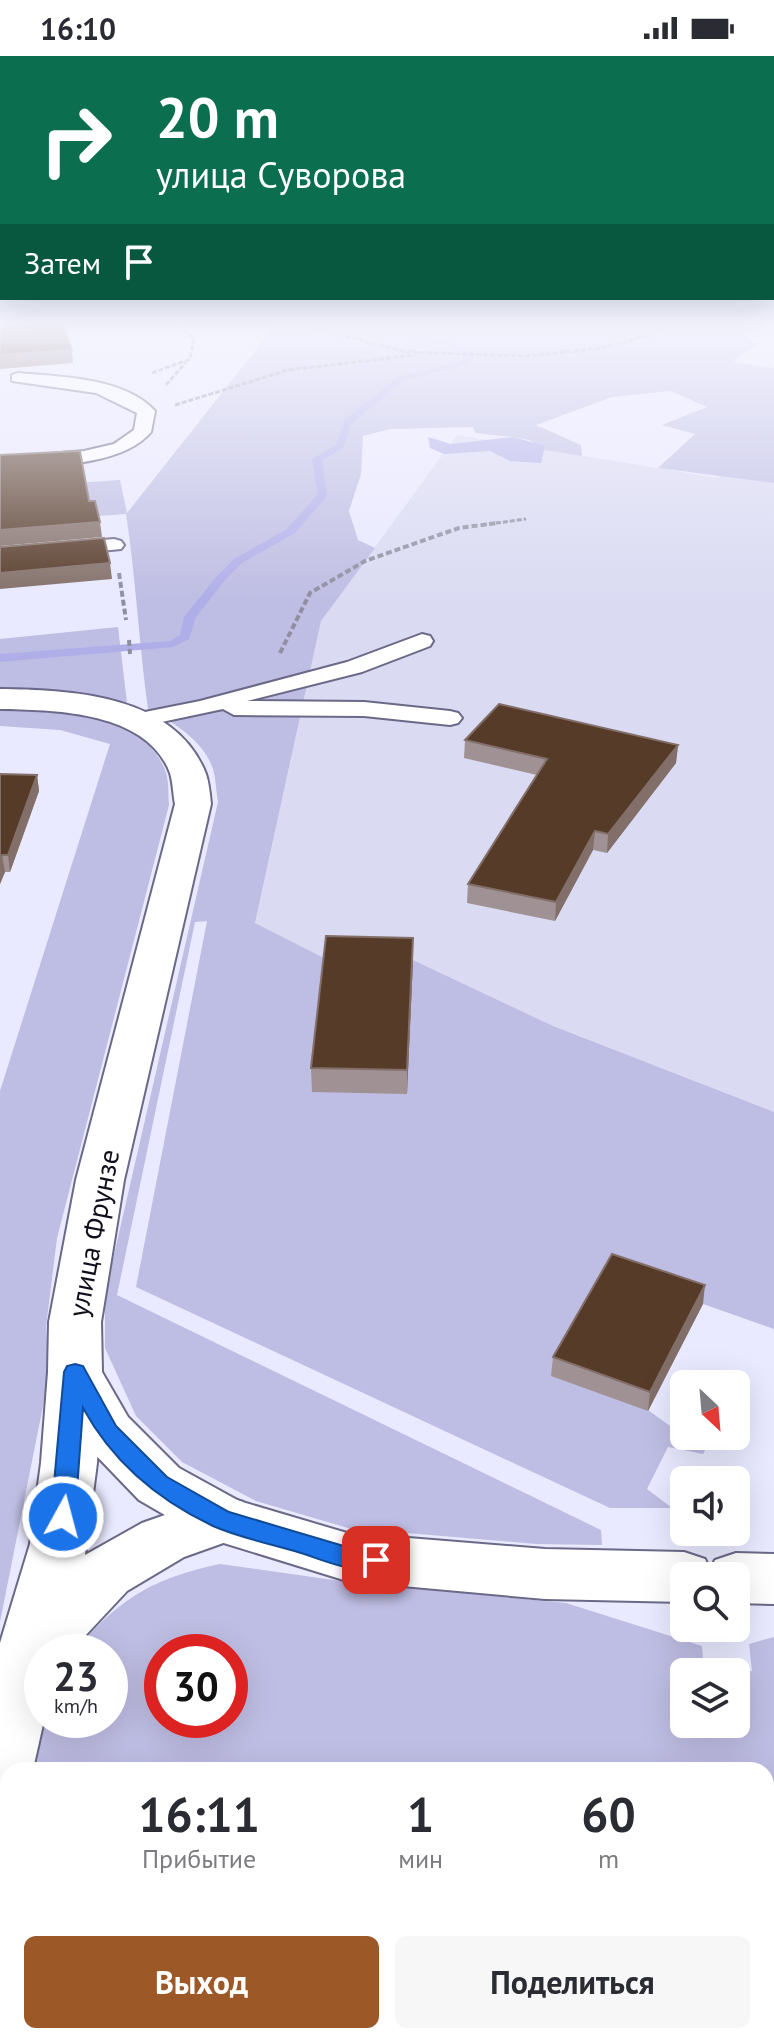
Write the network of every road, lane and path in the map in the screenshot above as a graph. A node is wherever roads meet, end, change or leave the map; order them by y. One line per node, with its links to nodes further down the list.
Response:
1 (145, 415): 2 (lane)
2 (0, 463)
3 (526, 519): 10 (path)
4 (114, 545): 5 (lane); 6 (path)
5 (0, 555)
6 (126, 620)
7 (129, 640): 9 (path)
8 (422, 641): 10 (lane)
9 (130, 654)
10 (267, 688): 12 (lane)
11 (0, 699): 14 (main road)
12 (204, 707): 13 (lane); 14 (lane)
13 (450, 718)
14 (138, 720): 15 (main road, улица Фрунзе)
15 (75, 1372): 16 (main road); 20 (main road, улица Фрунзе)
16 (222, 1519): 17 (main road); 21 (main road)
17 (670, 1577)
18 (750, 1578): 19 (main road)
19 (774, 1579)
20 (33, 1634)
21 (48, 1634)
22 (24, 1667): 23 (main road, улица Фрунзе)
23 (2, 1751)

